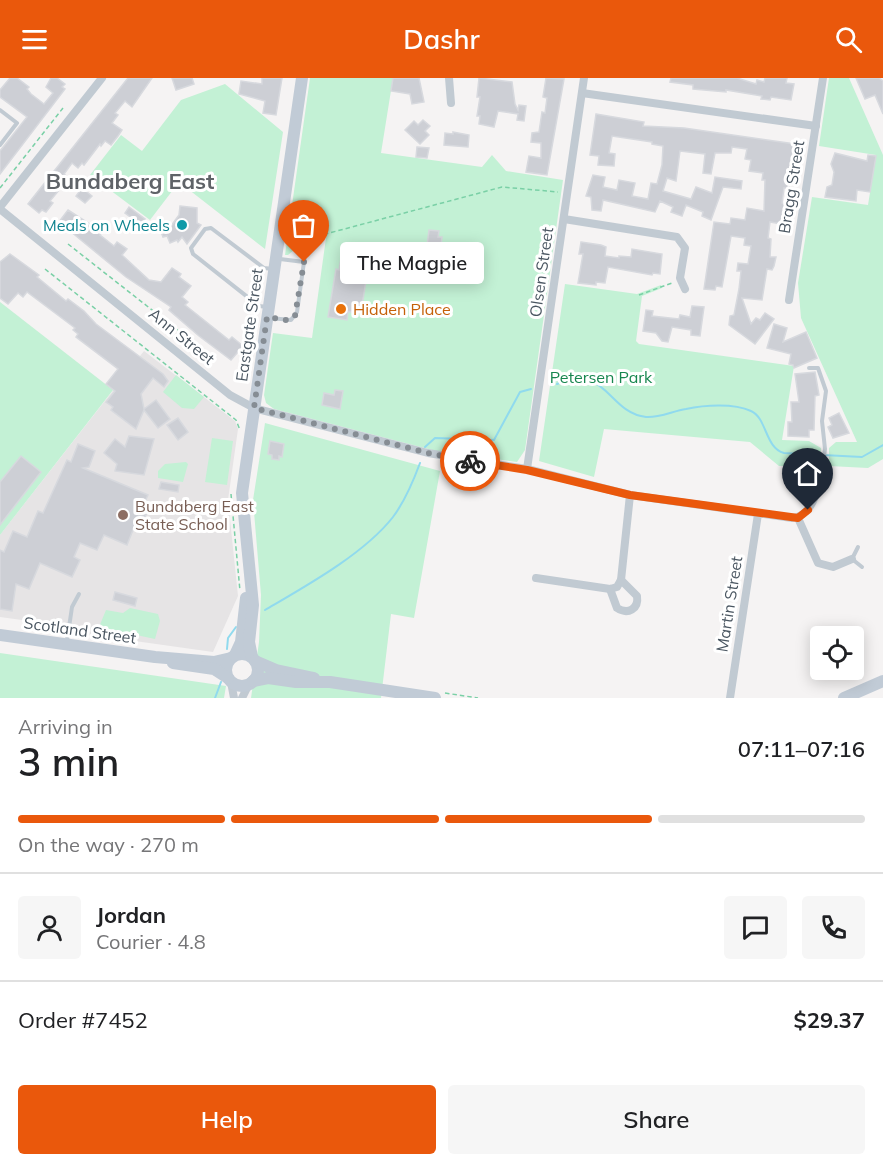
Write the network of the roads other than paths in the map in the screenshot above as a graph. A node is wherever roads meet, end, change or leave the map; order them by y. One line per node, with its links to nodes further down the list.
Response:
1 (102, 78): 13 (street)
2 (302, 78): 17 (street, Eastgate Street)
3 (449, 78): 7 (street)
4 (584, 78): 6 (street, Olsen Street)
5 (823, 78): 9 (street, Bragg Street)
6 (582, 93): 9 (street); 14 (street, Olsen Street)
7 (451, 103)
8 (0, 110): 11 (lane)
9 (816, 126): 19 (street, Bragg Street)
10 (0, 132): 11 (lane)
11 (6, 136): 12 (lane)
12 (0, 145)
13 (0, 208): 22 (street, Ann Street)
14 (564, 219): 18 (street); 23 (street, Olsen Street)
15 (306, 246): 16 (lane)
16 (304, 262): 17 (lane); 20 (lane)
17 (275, 264): 20 (street, Eastgate Street); 20 (lane)
18 (685, 289)
19 (789, 300)
20 (268, 312): 22 (street, Eastgate Street)
21 (809, 368): 24 (lane)
22 (254, 408): 23 (street, Ann Street); 31 (street, Eastgate Street)
23 (527, 470): 25 (street, Ann Street)
24 (822, 473): 27 (street)
25 (630, 495): 26 (street, Ann Street); 33 (street)
26 (758, 514): 27 (street, Ann Street); 48 (street, Martin Street)
27 (798, 518): 29 (street)
28 (858, 547): 29 (lane)
29 (852, 558): 30 (lane)
30 (862, 567)
31 (249, 578): 38 (street, Eastgate Street); 40 (street, Eastgate Street)
32 (536, 578): 34 (street)
33 (621, 580): 34 (street); 34 (street)
34 (610, 590)
35 (79, 594): 37 (lane)
36 (0, 635): 37 (street, Scotland Street)
37 (66, 644): 39 (street, Scotland Street)
38 (233, 656): 39 (street, Scotland Street); 40 (street); 41 (street)
39 (155, 657): 41 (street, Scotland Street)
40 (254, 659): 43 (street); 44 (street)
41 (230, 680): 44 (street); 45 (street)
42 (883, 681): 49 (street)
43 (330, 682): 44 (street); 47 (street)
44 (251, 683): 46 (street)
45 (234, 698)
46 (242, 698)
47 (435, 698)
48 (730, 698)
49 (844, 698)

